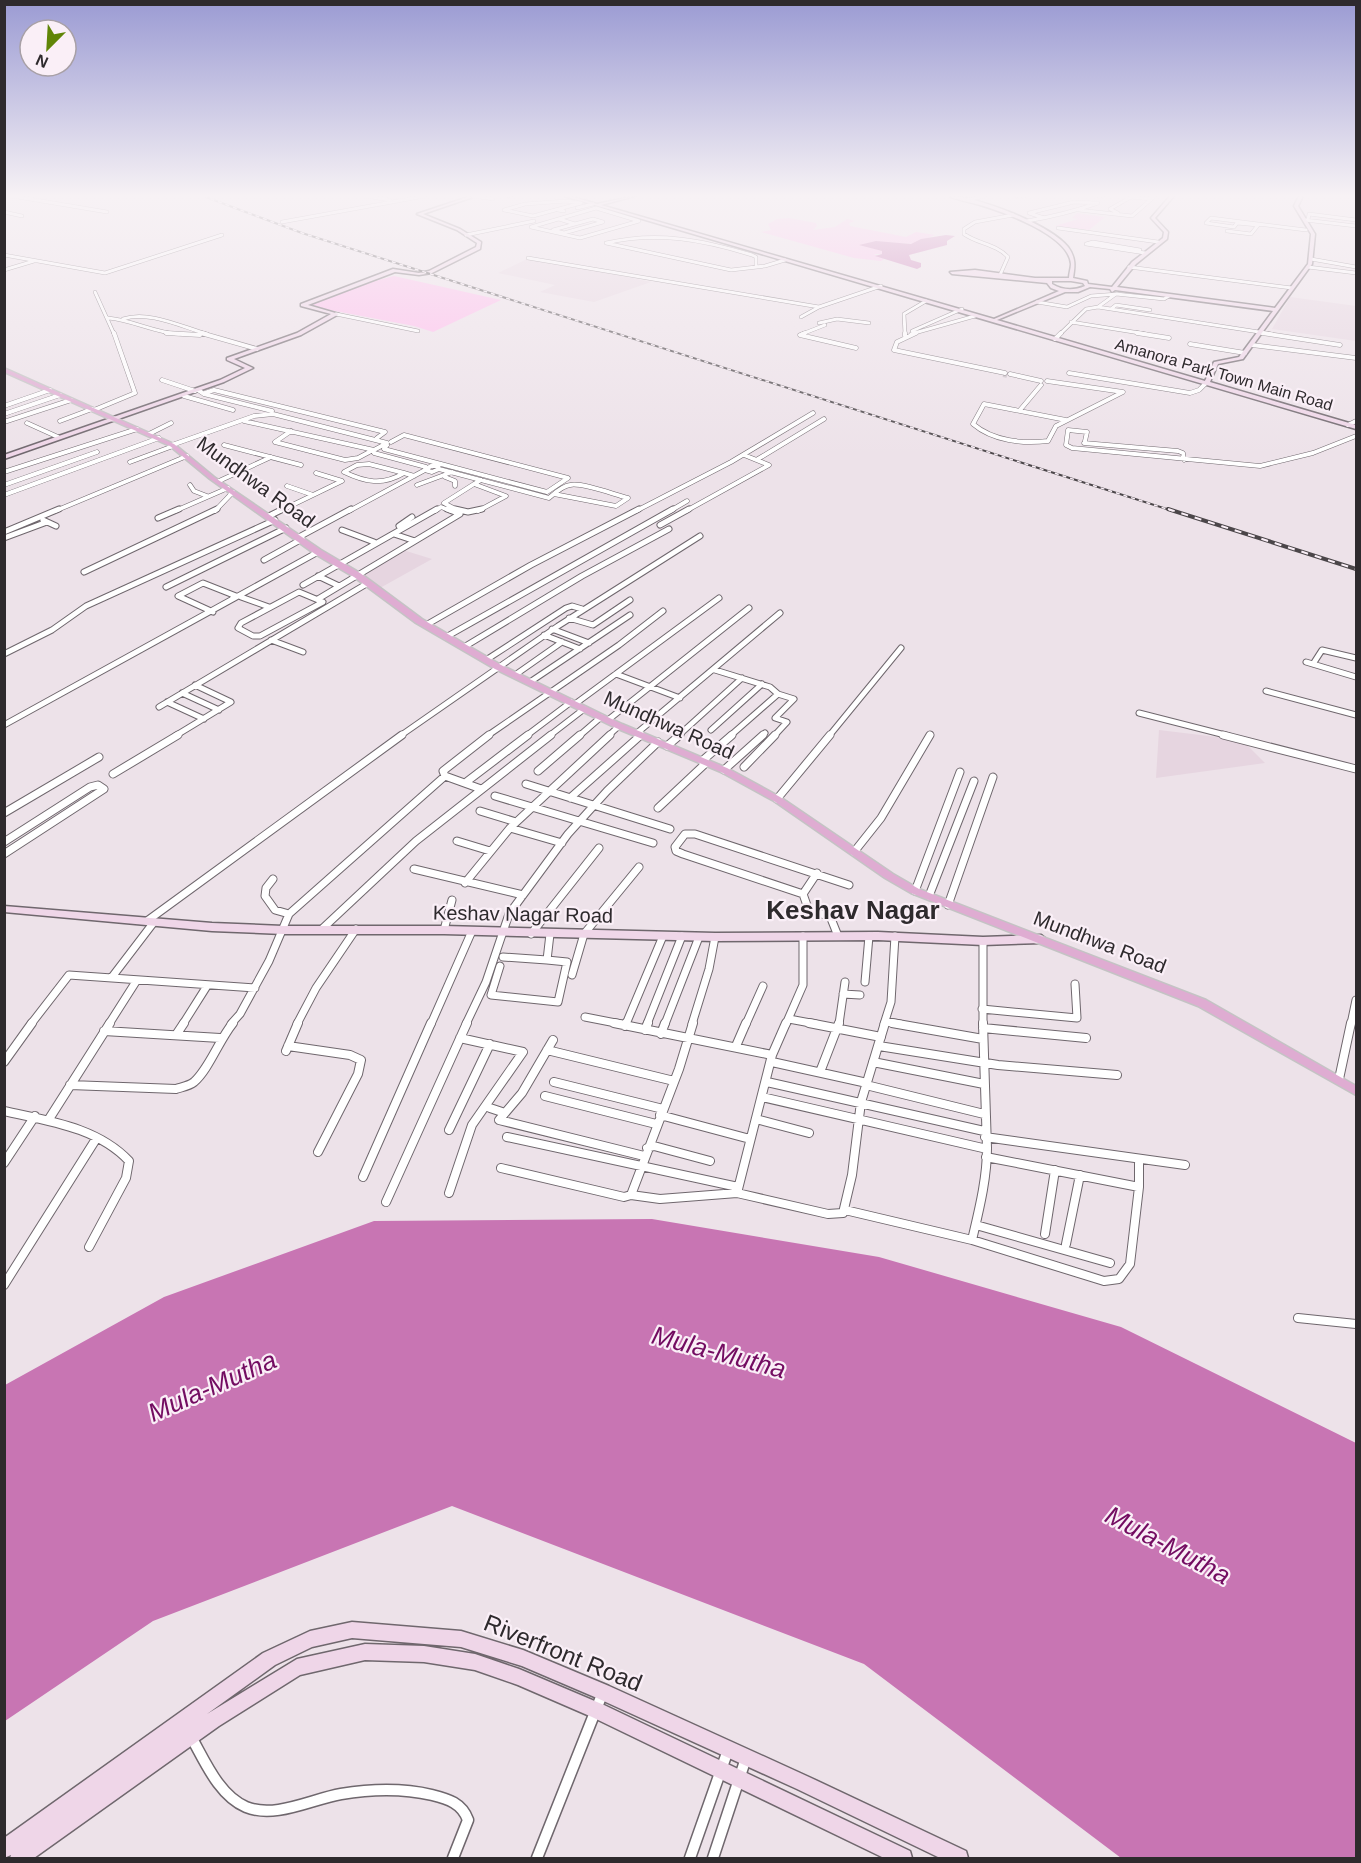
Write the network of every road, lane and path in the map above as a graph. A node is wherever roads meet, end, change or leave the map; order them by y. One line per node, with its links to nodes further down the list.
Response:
1 (361, 283): 27 (street)
2 (676, 283): 21 (street)
3 (868, 283): 10 (street, Amanora Park Town Main Road)
4 (868, 283): 10 (street, Amanora Park Town Main Road)
5 (1051, 283): 13 (street)
6 (1085, 283): 11 (street)
7 (1120, 283): 15 (street)
8 (1253, 283): 12 (street)
9 (1296, 283): 12 (street)
10 (879, 286): 18 (street, Amanora Park Town Main Road); 21 (street); 25 (street, Amanora Park Town Main Road)
11 (1088, 286): 14 (street); 15 (street)
12 (1292, 288): 26 (street)
13 (1058, 289): 14 (street); 31 (street)
14 (1065, 290): 19 (street)
15 (1115, 291): 19 (street); 22 (street); 26 (street)
16 (95, 292): 30 (street)
17 (1121, 300): 20 (street); 23 (street)
18 (926, 301): 25 (street, Amanora Park Town Main Road); 39 (street)
19 (1037, 302): 31 (street)
20 (1116, 305): 23 (street); 24 (street)
21 (819, 307): 33 (street)
22 (1098, 307): 24 (street); 34 (street)
23 (1152, 307): 28 (street)
24 (1111, 309): 28 (street)
25 (960, 310): 29 (street, Amanora Park Town Main Road); 31 (street, Amanora Park Town Main Road); 39 (street)
26 (1276, 311): 37 (street)
27 (336, 314): 36 (street); 45 (street)
28 (1146, 315): 37 (street)
29 (975, 316): 39 (street); 40 (street, Amanora Park Town Main Road)
30 (108, 318): 32 (street); 59 (street)
31 (993, 318): 40 (street, Amanora Park Town Main Road)
32 (123, 319): 38 (street); 38 (street)
33 (809, 320)
34 (1071, 322): 40 (street); 41 (street)
35 (869, 323): 46 (street)
36 (418, 331)
37 (1262, 332): 43 (street); 44 (street)
38 (212, 335): 45 (street)
39 (905, 336): 52 (street)
40 (1056, 338): 53 (street, Amanora Park Town Main Road)
41 (1169, 338)
42 (1190, 344): 47 (street)
43 (1252, 345): 47 (street); 48 (street)
44 (1340, 345)
45 (257, 348): 54 (street)
46 (856, 348)
47 (1245, 353): 53 (street)
48 (1356, 358)
49 (5, 371): 55 (main road, Mundhwa Road)
50 (1069, 373): 53 (street)
51 (162, 380): 54 (street)
52 (1039, 382): 61 (street); 65 (street)
53 (1207, 382): 71 (street, Amanora Park Town Main Road)
54 (199, 391): 56 (street); 80 (street); 80 (street)
55 (55, 393): 57 (main road, Mundhwa Road); 58 (street); 58 (street)
56 (184, 396): 60 (street); 63 (street)
57 (71, 400): 59 (main road, Mundhwa Road); 68 (street)
58 (4, 410)
59 (93, 410): 63 (main road, Mundhwa Road); 66 (street)
60 (233, 410)
61 (1020, 410): 65 (street); 65 (street)
62 (813, 413): 74 (street)
63 (113, 418): 72 (main road, Mundhwa Road); 78 (street)
64 (824, 419): 76 (street)
65 (1066, 420)
66 (60, 421)
67 (244, 421): 73 (street); 85 (street); 87 (street)
68 (4, 422)
69 (27, 423): 78 (street)
70 (171, 423): 75 (street)
71 (1354, 424)
72 (137, 429): 75 (main road, Mundhwa Road); 84 (street)
73 (291, 431): 87 (street); 87 (street)
74 (783, 431): 76 (street); 89 (street)
75 (149, 434): 79 (main road, Mundhwa Road)
76 (798, 435): 94 (street)
77 (1356, 436): 95 (street)
78 (58, 437): 91 (street)
79 (159, 438): 85 (main road, Mundhwa Road); 92 (street)
80 (377, 438): 82 (street)
81 (1085, 441): 86 (street); 86 (street); 95 (street)
82 (391, 442): 98 (street); 98 (street)
83 (224, 445): 93 (street)
84 (84, 446): 88 (street); 101 (street)
85 (173, 446): 90 (main road, Mundhwa Road); 96 (street)
86 (1083, 449): 95 (street)
87 (374, 451): 100 (street)
88 (97, 452): 92 (street); 99 (street)
89 (744, 455): 94 (street); 117 (street)
90 (187, 456): 109 (main road, Mundhwa Road); 125 (street)
91 (4, 457)
92 (108, 457): 105 (street)
93 (271, 457): 97 (street); 109 (street)
94 (758, 459): 123 (street)
95 (1184, 460)
96 (130, 462)
97 (301, 465)
98 (439, 466): 100 (street); 102 (street)
99 (51, 469): 105 (street); 112 (street)
100 (427, 469): 106 (street); 129 (street)
101 (4, 472)
102 (452, 472): 107 (street); 108 (street)
103 (316, 473): 120 (street)
104 (405, 473): 104 (street); 106 (street)
105 (61, 474): 119 (street)
106 (414, 476): 129 (street)
107 (445, 477): 113 (street); 115 (street)
108 (481, 480): 111 (street); 118 (street)
109 (219, 481): 116 (main road, Mundhwa Road)
110 (190, 484): 121 (street)
111 (474, 484): 111 (street)
112 (4, 485)
113 (417, 485)
114 (287, 486): 120 (street)
115 (455, 486)
116 (230, 490): 121 (street); 127 (main road, Mundhwa Road); 145 (street)
117 (670, 493): 122 (street); 164 (street)
118 (554, 494): 118 (street)
119 (5, 495)
120 (313, 495): 127 (street)
121 (207, 496): 126 (street)
122 (687, 501): 123 (street); 167 (street)
123 (697, 505): 130 (street)
124 (412, 517): 141 (street)
125 (38, 518): 128 (street); 135 (street)
126 (158, 518)
127 (272, 518): 132 (main road, Mundhwa Road); 175 (street)
128 (47, 522): 131 (street); 138 (street)
129 (327, 522): 139 (street)
130 (660, 525)
131 (56, 526)
132 (286, 528): 139 (main road, Mundhwa Road); 151 (street)
133 (669, 529): 171 (street)
134 (342, 530): 141 (street)
135 (4, 532)
136 (394, 534): 140 (street); 140 (street); 144 (street)
137 (700, 536): 158 (street)
138 (4, 538)
139 (300, 538): 142 (main road, Mundhwa Road); 143 (street)
140 (415, 541): 146 (street)
141 (374, 542): 144 (street)
142 (318, 552): 144 (main road, Mundhwa Road); 152 (street)
143 (264, 560)
144 (338, 563): 146 (main road, Mundhwa Road); 147 (street)
145 (84, 572)
146 (357, 575): 148 (main road, Mundhwa Road); 150 (street)
147 (318, 576): 149 (street); 150 (street)
148 (368, 583): 164 (main road, Mundhwa Road); 168 (street)
149 (303, 585)
150 (339, 586): 154 (street)
151 (166, 587)
152 (241, 597): 156 (street); 160 (street)
153 (719, 598): 182 (street)
154 (318, 599): 156 (street); 156 (street)
155 (630, 600): 163 (street)
156 (268, 606)
157 (749, 608): 189 (street)
158 (582, 609): 163 (street); 177 (street)
159 (663, 611): 192 (street)
160 (211, 612): 160 (street); 204 (street)
161 (780, 613): 181 (street)
162 (630, 615): 170 (street)
163 (569, 618): 165 (street)
164 (426, 625): 167 (main road, Mundhwa Road)
165 (552, 629): 166 (street); 170 (street)
166 (544, 635): 169 (street); 180 (street)
167 (446, 637): 171 (main road, Mundhwa Road)
168 (271, 640): 174 (street); 188 (street)
169 (562, 642): 173 (street); 183 (street)
170 (589, 643): 173 (street)
171 (464, 647): 177 (main road, Mundhwa Road)
172 (901, 648): 229 (street)
173 (580, 649): 186 (street)
174 (303, 652)
175 (4, 654)
176 (1356, 658): 179 (street)
177 (486, 660): 180 (main road, Mundhwa Road)
178 (1306, 662): 179 (street)
179 (1313, 664): 184 (street)
180 (498, 667): 183 (main road, Mundhwa Road); 261 (street)
181 (715, 670): 185 (street); 194 (street)
182 (616, 674): 189 (street); 196 (street)
183 (515, 675): 186 (main road, Mundhwa Road)
184 (1356, 677)
185 (742, 678): 187 (street); 211 (street)
186 (530, 682): 192 (main road, Mundhwa Road)
187 (762, 684): 193 (street); 206 (street)
188 (195, 685): 191 (street); 199 (street)
189 (649, 686): 194 (street); 202 (street)
190 (1266, 691): 201 (street)
191 (182, 693): 195 (street); 199 (street)
192 (551, 693): 196 (main road, Mundhwa Road); 220 (street)
193 (778, 694): 213 (street); 214 (street)
194 (680, 698): 208 (street)
195 (167, 702): 197 (street); 203 (street)
196 (573, 703): 198 (main road, Mundhwa Road); 223 (street)
197 (159, 707)
198 (584, 708): 202 (main road, Mundhwa Road); 225 (street)
199 (219, 710): 203 (street)
200 (1139, 713): 215 (street)
201 (1356, 716)
202 (604, 718): 205 (main road, Mundhwa Road); 217 (street)
203 (204, 719): 219 (street)
204 (4, 725)
205 (619, 726): 208 (main road, Mundhwa Road); 226 (street)
206 (711, 730)
207 (765, 733): 216 (street)
208 (639, 734): 210 (main road, Mundhwa Road); 228 (street)
209 (930, 735): 245 (street)
210 (658, 742): 211 (main road, Mundhwa Road); 230 (street)
211 (667, 746): 213 (main road, Mundhwa Road)
212 (99, 757): 234 (street)
213 (704, 762): 216 (main road, Mundhwa Road); 232 (street)
214 (744, 767)
215 (1356, 769)
216 (724, 770): 229 (main road, Mundhwa Road)
217 (538, 771)
218 (960, 772): 253 (street)
219 (113, 774)
220 (445, 776): 223 (street); 260 (street)
221 (993, 777): 258 (street)
222 (974, 781): 256 (street)
223 (465, 783): 225 (street)
224 (526, 784): 226 (street)
225 (481, 789): 262 (street)
226 (548, 791): 228 (street); 231 (street)
227 (495, 796): 231 (street)
228 (570, 798): 230 (street)
229 (777, 800): 245 (main road, Mundhwa Road)
230 (593, 806): 236 (street); 238 (street)
231 (531, 808): 235 (street); 236 (street)
232 (658, 808)
233 (480, 811): 235 (street)
234 (4, 813)
235 (516, 822): 237 (street)
236 (579, 822): 241 (street); 242 (street)
237 (510, 828): 241 (street); 244 (street)
238 (670, 829)
239 (457, 841): 244 (street)
240 (4, 842): 246 (street)
241 (562, 843): 255 (street)
242 (653, 843)
243 (599, 848): 268 (street)
244 (490, 851): 251 (street)
245 (854, 852): 253 (main road, Mundhwa Road)
246 (4, 854)
247 (639, 867): 270 (street)
248 (414, 869): 251 (street)
249 (817, 873): 252 (street); 254 (street); 254 (street)
250 (273, 879): 260 (street)
251 (465, 883): 255 (street)
252 (849, 885)
253 (915, 891): 256 (main road, Mundhwa Road)
254 (803, 894): 274 (street)
255 (523, 895): 267 (street)
256 (929, 896): 258 (main road, Mundhwa Road)
257 (452, 900): 265 (street)
258 (948, 905): 279 (main road, Mundhwa Road)
259 (4, 909): 261 (street, Keshav Nagar Road)
260 (288, 914): 264 (street)
261 (150, 922): 264 (street, Keshav Nagar Road); 285 (street)
262 (322, 929): 263 (street, Keshav Nagar Road); 264 (street, Keshav Nagar Road)
263 (356, 929): 265 (street, Keshav Nagar Road); 352 (street)
264 (283, 930): 292 (street)
265 (444, 930): 266 (street, Keshav Nagar Road)
266 (472, 931): 267 (street, Keshav Nagar Road); 363 (street)
267 (502, 933): 268 (street, Keshav Nagar Road); 308 (street)
268 (531, 934): 269 (street, Keshav Nagar Road)
269 (550, 934): 270 (street, Keshav Nagar Road); 282 (street)
270 (584, 934): 271 (street, Keshav Nagar Road); 284 (street)
271 (663, 936): 272 (street, Keshav Nagar Road); 300 (street)
272 (682, 936): 277 (street, Keshav Nagar Road); 303 (street)
273 (803, 936): 274 (street, Keshav Nagar Road); 278 (street, Keshav Nagar Road); 298 (street)
274 (838, 936): 275 (street, Keshav Nagar Road)
275 (869, 936): 276 (street, Keshav Nagar Road); 288 (street)
276 (896, 936): 280 (street, Keshav Nagar Road); 299 (street)
277 (699, 937): 278 (street, Keshav Nagar Road); 305 (street)
278 (715, 937): 309 (street)
279 (1042, 939): 280 (street, Keshav Nagar Road); 323 (main road, Mundhwa Road)
280 (983, 941): 296 (street)
281 (502, 957): 282 (street)
282 (547, 960): 283 (street)
283 (500, 966)
284 (572, 975)
285 (112, 977): 286 (street); 318 (street)
286 (137, 980): 290 (street); 304 (street)
287 (845, 982): 293 (street)
288 (866, 982)
289 (1075, 984): 296 (street)
290 (207, 986): 292 (street); 306 (street)
291 (763, 986): 315 (street)
292 (255, 988): 307 (street)
293 (843, 994): 294 (street); 301 (street)
294 (860, 995)
295 (1356, 1000): 323 (street)
296 (982, 1009): 302 (street)
297 (585, 1017): 300 (street)
298 (789, 1019): 301 (street); 317 (street)
299 (887, 1022): 311 (street); 313 (street)
300 (625, 1026): 303 (street)
301 (837, 1028): 313 (street); 321 (street)
302 (983, 1028): 310 (street); 311 (street)
303 (645, 1030): 305 (street)
304 (104, 1031): 306 (street); 330 (street)
305 (661, 1034): 309 (street)
306 (176, 1035): 307 (street)
307 (220, 1038): 330 (street)
308 (460, 1038): 314 (street); 368 (street)
309 (688, 1038): 315 (street); 324 (street)
310 (1086, 1038)
311 (983, 1039): 320 (street)
312 (553, 1040): 316 (street)
313 (880, 1042): 319 (street); 320 (street)
314 (490, 1044): 344 (street); 366 (street)
315 (736, 1046): 317 (street)
316 (547, 1050): 324 (street); 337 (street)
317 (772, 1059): 321 (street); 327 (street)
318 (4, 1062)
319 (873, 1062): 328 (street); 329 (street)
320 (984, 1064): 322 (street); 329 (street)
321 (820, 1071): 328 (street)
322 (1117, 1075)
323 (1339, 1079): 325 (main road, Mundhwa Road); 331 (main road, Mundhwa Road)
324 (674, 1081): 340 (street)
325 (1356, 1081)
326 (554, 1082): 340 (street)
327 (767, 1082): 333 (street); 334 (street)
328 (867, 1084): 334 (street); 338 (street)
329 (984, 1084): 338 (street)
330 (70, 1085): 341 (street)
331 (1356, 1091)
332 (545, 1096): 340 (street)
333 (762, 1097): 342 (street); 343 (street)
334 (861, 1102): 343 (street); 346 (street)
335 (490, 1108): 337 (street)
336 (4, 1111): 339 (street)
337 (505, 1113): 348 (street)
338 (984, 1114): 346 (street)
339 (35, 1116): 341 (street); 357 (street)
340 (660, 1116): 350 (street); 353 (street)
341 (49, 1119): 349 (street)
342 (756, 1119): 345 (street); 350 (street)
343 (860, 1122): 354 (street); 369 (street)
344 (448, 1130)
345 (810, 1133)
346 (985, 1134): 354 (street); 355 (street)
347 (507, 1137): 351 (street)
348 (571, 1137): 351 (street); 353 (street)
349 (96, 1139): 374 (street); 376 (street)
350 (750, 1139): 365 (street)
351 (565, 1149): 360 (street)
352 (318, 1152)
353 (646, 1152): 356 (street); 360 (street)
354 (987, 1153): 361 (street); 370 (street)
355 (1138, 1160): 358 (street); 364 (street)
356 (710, 1161)
357 (4, 1163)
358 (1185, 1165)
359 (501, 1168): 367 (street)
360 (641, 1168): 365 (street); 367 (street)
361 (1055, 1170): 362 (street); 371 (street)
362 (1080, 1175): 364 (street); 373 (street)
363 (363, 1177)
364 (1139, 1187): 372 (street)
365 (737, 1190): 367 (street); 369 (street)
366 (449, 1193)
367 (631, 1195)
368 (386, 1202)
369 (845, 1210): 372 (street)
370 (976, 1225): 372 (street); 375 (street)
371 (1045, 1234)
372 (972, 1240)
373 (1066, 1244)
374 (89, 1246)
375 (1110, 1263)
376 (4, 1285)
377 (1298, 1318): 378 (street)
378 (1356, 1324)
379 (603, 1692): 380 (street); 381 (street, Riverfront Road); 383 (street, Riverfront Road)
380 (598, 1711): 382 (street, Riverfront Road); 385 (street, Riverfront Road); 389 (street)
381 (182, 1720): 382 (street); 387 (street, Riverfront Road)
382 (191, 1736): 387 (street, Riverfront Road); 388 (street)
383 (728, 1749): 384 (street, Riverfront Road); 385 (street)
384 (746, 1757): 386 (street); 393 (street, Riverfront Road)
385 (721, 1771): 386 (street, Riverfront Road); 390 (street)
386 (739, 1780): 391 (street); 392 (street, Riverfront Road)
387 (16, 1850)
388 (453, 1858)
389 (537, 1858)
390 (690, 1858)
391 (713, 1858)
392 (903, 1858)
393 (959, 1858)

